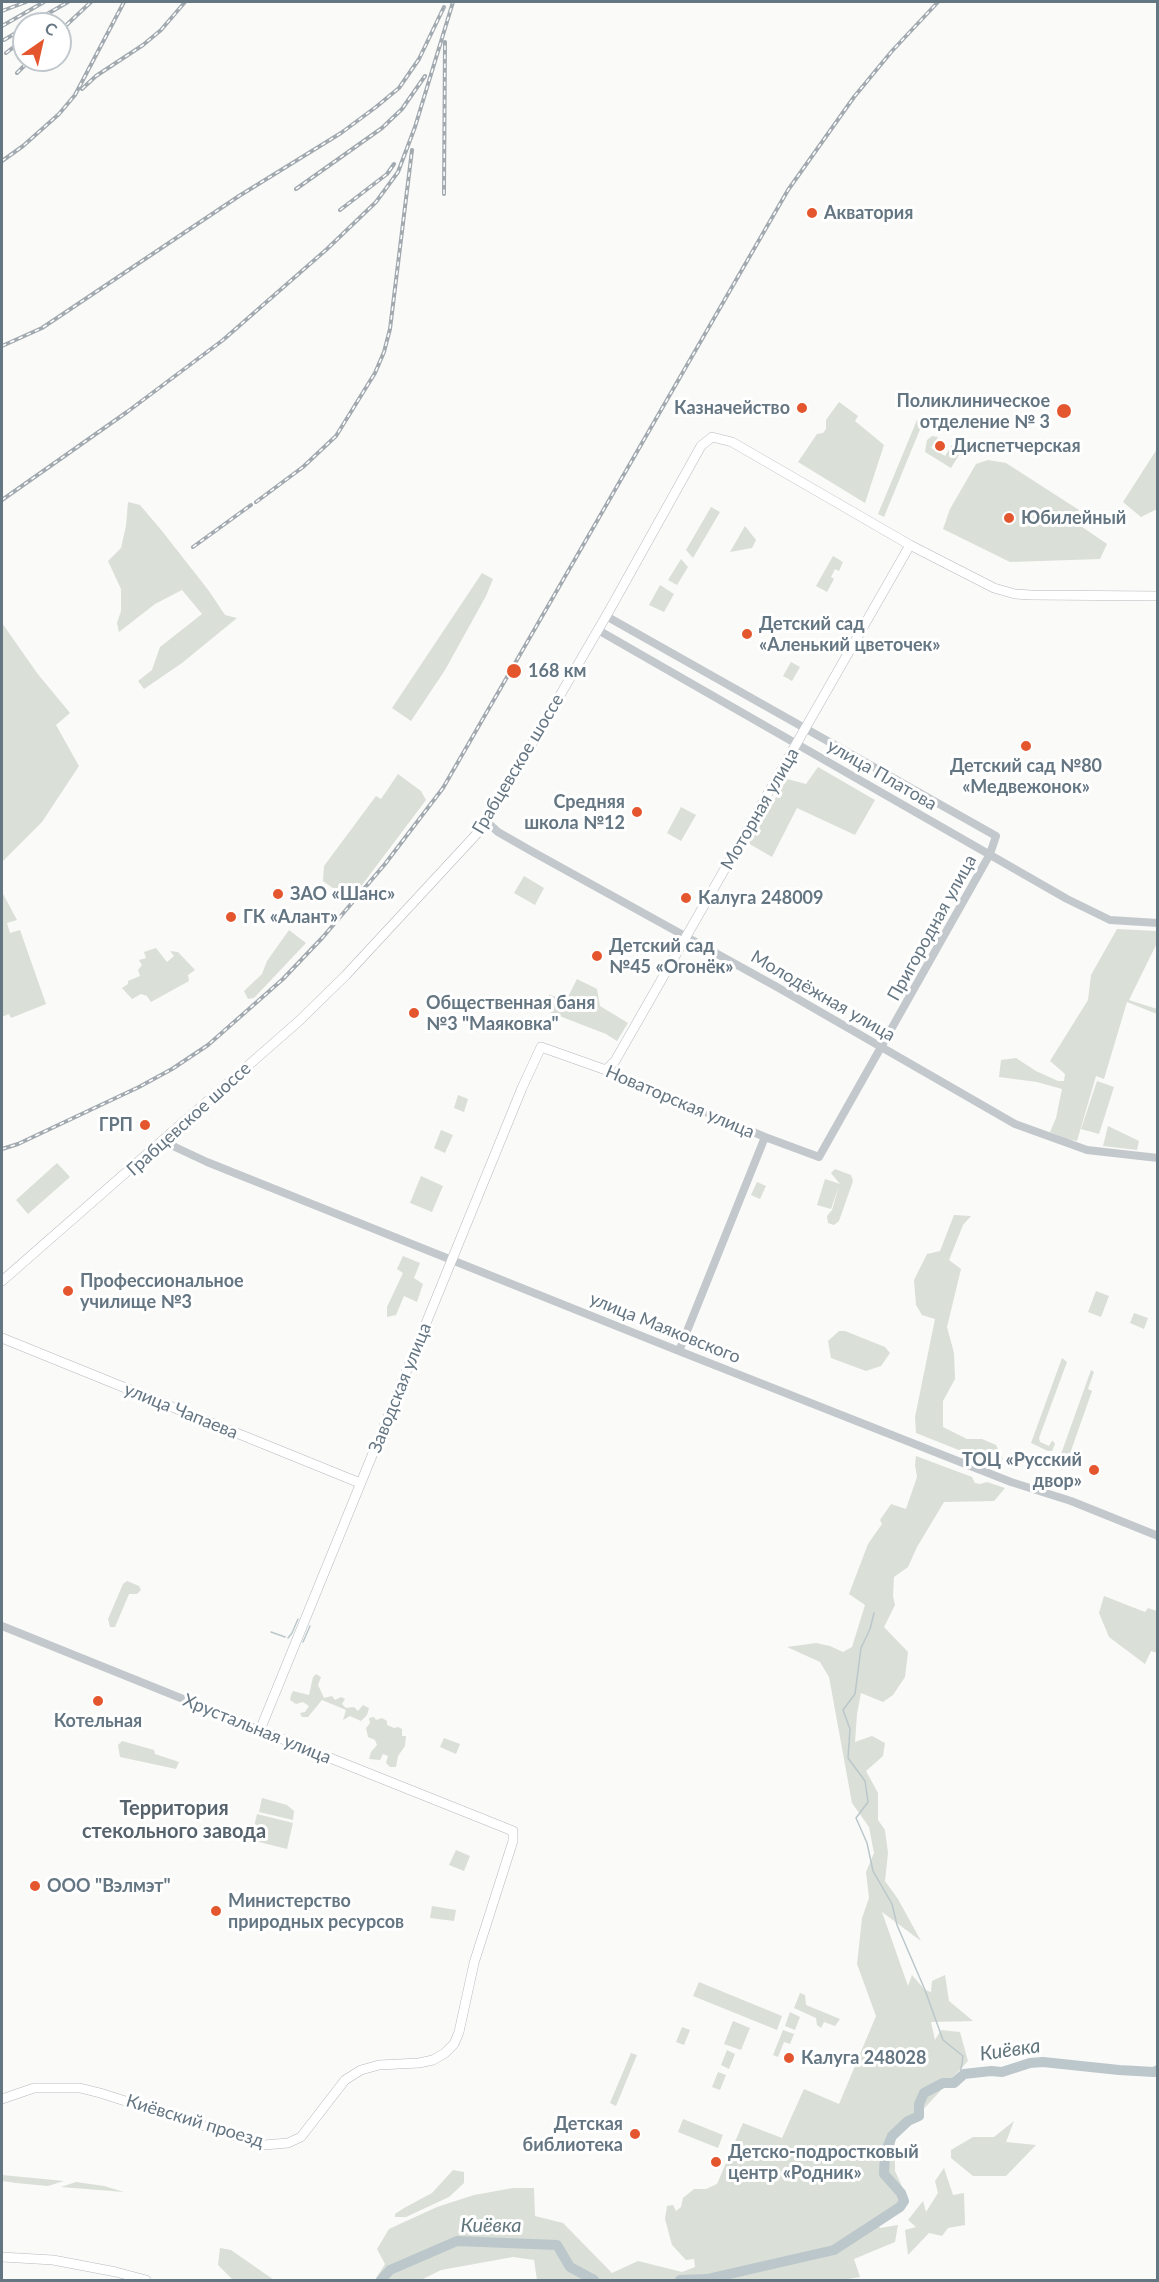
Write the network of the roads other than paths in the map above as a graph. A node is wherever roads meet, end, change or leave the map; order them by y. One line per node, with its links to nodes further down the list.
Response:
1 (910, 545): 2 (main road, Грабцевское шоссе); 3 (main road, Грабцевское шоссе); 5 (main road, Моторная улица)
2 (1158, 596)
3 (606, 616): 4 (main road, Грабцевское шоссе); 5 (street, улица Платова)
4 (598, 630): 6 (street, улица Платова); 7 (main road, Грабцевское шоссе)
5 (805, 730): 6 (main road, Моторная улица); 8 (street, улица Платова)
6 (797, 744): 9 (street, улица Платова); 11 (main road, Моторная улица)
7 (487, 822): 11 (street, Молодёжная улица); 16 (main road, Грабцевское шоссе)
8 (996, 836): 9 (street, Пригородная улица)
9 (990, 854): 10 (street, улица Платова); 13 (street, Пригородная улица)
10 (1158, 923)
11 (687, 937): 13 (street, Молодёжная улица); 14 (main road, Моторная улица)
12 (541, 1047): 14 (main road, Новаторская улица); 19 (main road, Заводская улица)
13 (882, 1047): 17 (street, Пригородная улица); 18 (street, Молодёжная улица)
14 (606, 1070): 15 (street, Новаторская улица)
15 (765, 1137): 17 (street, Новаторская улица); 22 (street)
16 (166, 1140): 19 (street, улица Маяковского); 20 (main road, Грабцевское шоссе)
17 (819, 1157)
18 (1158, 1158)
19 (452, 1260): 22 (street, улица Маяковского); 23 (main road, Заводская улица)
20 (4, 1279)
21 (2, 1336): 23 (main road, улица Чапаева)
22 (679, 1351): 24 (street, улица Маяковского)
23 (360, 1483): 26 (main road, Заводская улица)
24 (1158, 1536)
25 (2, 1626): 26 (street, Хрустальная улица)
26 (260, 1730): 27 (main road, Хрустальная улица)
27 (513, 1831): 28 (main road, Киёвский проезд)
28 (2, 2099)
29 (2, 2256): 30 (main road)
30 (146, 2280)

